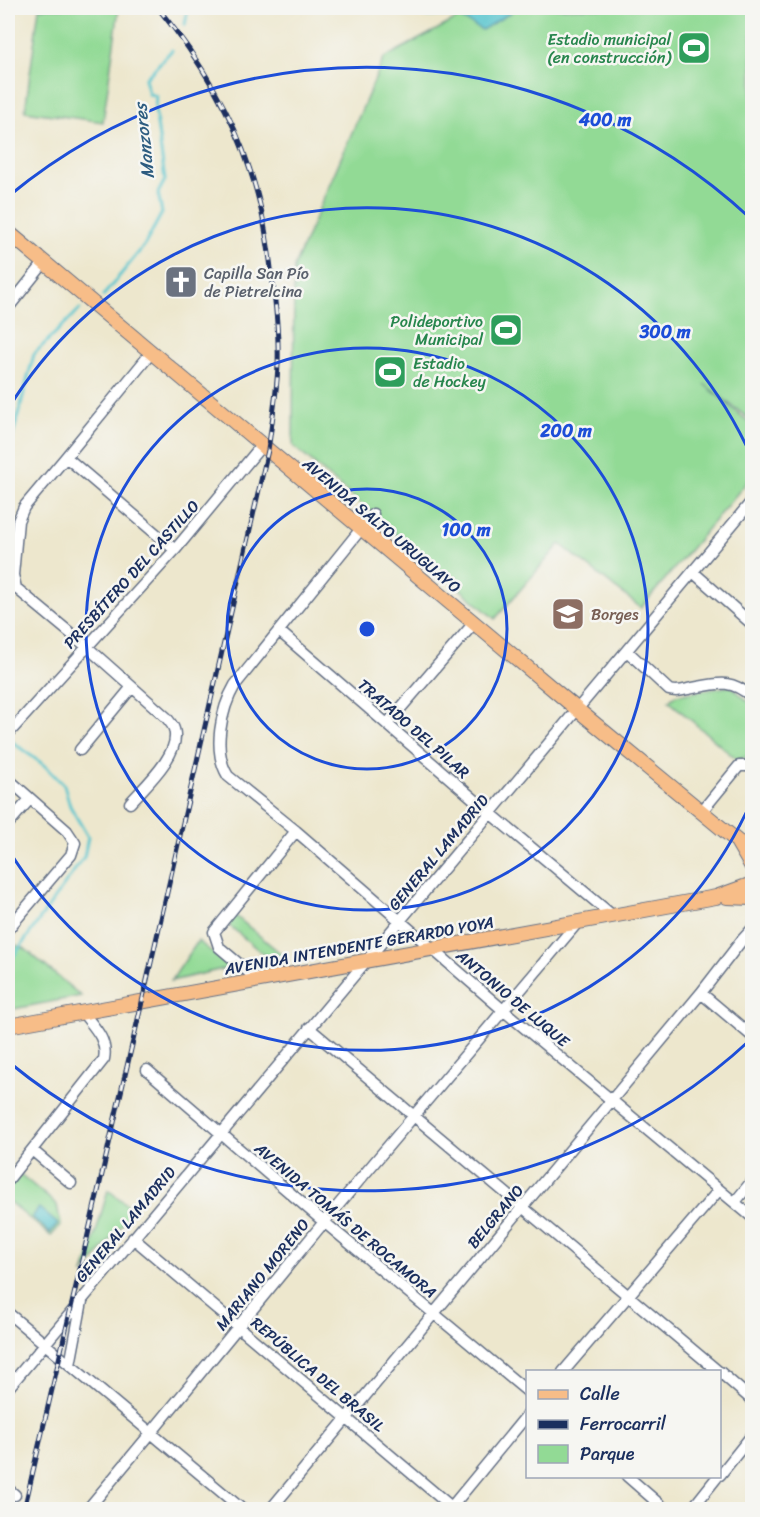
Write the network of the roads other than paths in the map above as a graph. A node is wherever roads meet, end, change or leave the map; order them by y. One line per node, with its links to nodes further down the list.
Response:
1 (8, 232): 2 (main road, AVENIDA SALTO URUGUAYO)
2 (44, 263): 3 (street); 4 (main road, AVENIDA SALTO URUGUAYO)
3 (8, 308)
4 (151, 352): 5 (main road, AVENIDA SALTO URUGUAYO); 6 (street)
5 (262, 446): 9 (main road, AVENIDA SALTO URUGUAYO); 10 (street, PRESBÍTERO DEL CASTILLO)
6 (66, 458): 10 (street); 15 (street)
7 (753, 501): 11 (street, GENERAL LAMADRID)
8 (373, 514): 9 (street)
9 (361, 528): 12 (main road, AVENIDA SALTO URUGUAYO); 14 (street)
10 (175, 550): 15 (street, PRESBÍTERO DEL CASTILLO)
11 (693, 572): 13 (street); 16 (street, GENERAL LAMADRID)
12 (474, 623): 19 (main road, AVENIDA SALTO URUGUAYO); 20 (street)
13 (753, 624)
14 (279, 631): 20 (street, TRATADO DEL PILAR); 30 (street, ANTONIO DE LUQUE)
15 (86, 646): 17 (street); 21 (street, PRESBÍTERO DEL CASTILLO)
16 (627, 651): 18 (street); 19 (street, GENERAL LAMADRID)
17 (132, 687): 22 (street); 26 (street)
18 (753, 697)
19 (578, 710): 27 (main road, AVENIDA SALTO URUGUAYO); 28 (street, GENERAL LAMADRID)
20 (387, 724): 28 (street, TRATADO DEL PILAR)
21 (8, 734)
22 (80, 750)
23 (753, 769): 27 (street)
24 (8, 779): 25 (street)
25 (30, 799): 29 (street); 41 (street)
26 (130, 803)
27 (702, 812): 31 (main road, AVENIDA SALTO URUGUAYO)
28 (490, 813): 37 (street, TRATADO DEL PILAR); 39 (street, GENERAL LAMADRID)
29 (8, 824)
30 (296, 831): 39 (street, ANTONIO DE LUQUE); 46 (street)
31 (737, 841): 32 (main road, AVENIDA SALTO URUGUAYO); 33 (main road, AVENIDA SALTO URUGUAYO)
32 (753, 850)
33 (753, 867)
34 (753, 884): 35 (main road, AVENIDA INTENDENTE GERARDO YOYA)
35 (716, 897): 36 (main road, AVENIDA INTENDENTE GERARDO YOYA); 37 (main road, AVENIDA INTENDENTE GERARDO YOYA)
36 (753, 898)
37 (613, 916): 40 (main road, AVENIDA INTENDENTE GERARDO YOYA)
38 (753, 919): 43 (street, BELGRANO)
39 (399, 922): 44 (street, ANTONIO DE LUQUE); 45 (street, GENERAL LAMADRID)
40 (578, 922): 44 (main road, AVENIDA INTENDENTE GERARDO YOYA); 48 (street, MARIANO MORENO)
41 (8, 929)
42 (753, 930): 43 (street, BELGRANO)
43 (741, 940): 47 (street, BELGRANO)
44 (432, 949): 45 (main road, AVENIDA INTENDENTE GERARDO YOYA); 48 (street, ANTONIO DE LUQUE)
45 (366, 960): 46 (main road, AVENIDA INTENDENTE GERARDO YOYA); 51 (street, GENERAL LAMADRID)
46 (258, 980): 49 (main road, AVENIDA INTENDENTE GERARDO YOYA)
47 (701, 993): 52 (street); 54 (street, BELGRANO)
48 (503, 1010): 54 (street, ANTONIO DE LUQUE); 55 (street, MARIANO MORENO)
49 (83, 1012): 50 (main road, AVENIDA INTENDENTE GERARDO YOYA); 57 (street)
50 (8, 1026)
51 (309, 1028): 55 (street); 56 (street, GENERAL LAMADRID)
52 (753, 1036)
53 (147, 1070): 56 (street, AVENIDA TOMÁS DE ROCAMORA)
54 (612, 1100): 61 (street, ANTONIO DE LUQUE); 63 (street, BELGRANO)
55 (414, 1116): 63 (street); 65 (street, MARIANO MORENO)
56 (221, 1134): 65 (street, AVENIDA TOMÁS DE ROCAMORA); 66 (street, GENERAL LAMADRID)
57 (32, 1150): 58 (street); 60 (street)
58 (8, 1180)
59 (753, 1181): 62 (street)
60 (71, 1183)
61 (719, 1190): 62 (street, ANTONIO DE LUQUE); 67 (street)
62 (735, 1202): 64 (street, ANTONIO DE LUQUE)
63 (523, 1207): 67 (street); 70 (street, BELGRANO)
64 (753, 1217)
65 (324, 1222): 70 (street, AVENIDA TOMÁS DE ROCAMORA); 71 (street, MARIANO MORENO)
66 (133, 1238): 68 (street, GENERAL LAMADRID); 71 (street, REPÚBLICA DEL BRASIL)
67 (628, 1295): 74 (street); 75 (street)
68 (83, 1298): 72 (street, GENERAL LAMADRID); 73 (street)
69 (8, 1313): 72 (street)
70 (433, 1314): 78 (street, AVENIDA TOMÁS DE ROCAMORA); 81 (street, BELGRANO)
71 (239, 1326): 81 (street, REPÚBLICA DEL BRASIL); 82 (street, MARIANO MORENO)
72 (44, 1344): 73 (street); 77 (street, GENERAL LAMADRID)
73 (70, 1365): 82 (street)
74 (564, 1370)
75 (717, 1370)
76 (721, 1374): 79 (street)
77 (8, 1388)
78 (526, 1390)
79 (753, 1400)
80 (526, 1416): 87 (street)
81 (346, 1418): 87 (street, REPÚBLICA DEL BRASIL); 90 (street, BELGRANO)
82 (151, 1433): 88 (street, MARIANO MORENO); 89 (street)
83 (753, 1435): 84 (street)
84 (721, 1474)
85 (629, 1478): 91 (street)
86 (717, 1478): 92 (street)
87 (452, 1508)
88 (87, 1509)
89 (243, 1509)
90 (270, 1509)
91 (666, 1509)
92 (691, 1509)

